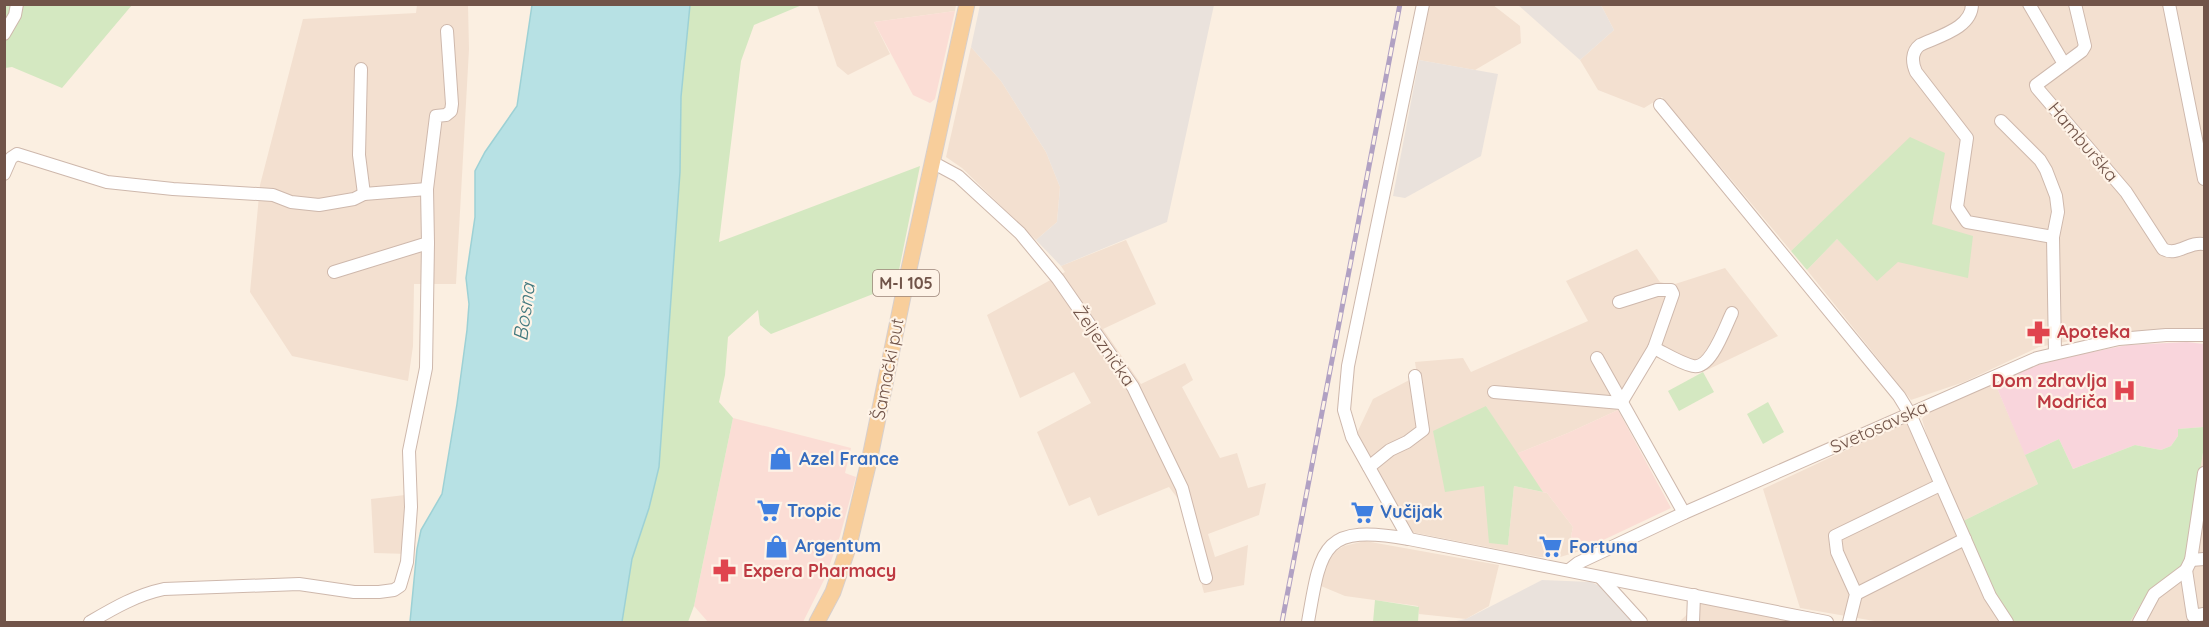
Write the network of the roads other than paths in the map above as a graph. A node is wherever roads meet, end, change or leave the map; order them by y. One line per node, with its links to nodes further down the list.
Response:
1 (17, 4): 9 (street)
2 (968, 4): 14 (main road, Šamački put / M-I 105)
3 (1422, 4): 33 (street)
4 (1972, 4): 19 (street)
5 (2028, 4): 10 (street)
6 (2075, 4): 10 (street, Hamburška)
7 (2169, 4): 16 (street)
8 (447, 32): 17 (street)
9 (4, 34)
10 (2064, 64): 21 (street, Hamburška)
11 (361, 69): 18 (street)
12 (1659, 105): 32 (street)
13 (2001, 121): 19 (street)
14 (932, 162): 42 (street, Željeznička); 48 (main road, Šamački put / M-I 105)
15 (4, 174): 18 (street)
16 (2205, 179)
17 (427, 189): 18 (street); 20 (street)
18 (364, 194)
19 (2053, 237): 27 (street)
20 (428, 243): 22 (street); 47 (street)
21 (2205, 244)
22 (334, 272)
23 (1619, 302): 26 (street)
24 (1732, 313): 26 (street)
25 (2205, 335): 27 (street, Svetosavska)
26 (1654, 348): 31 (street)
27 (2055, 353): 32 (street, Svetosavska)
28 (1597, 358): 31 (street)
29 (1415, 376): 33 (street)
30 (1494, 392): 31 (street)
31 (1621, 403): 36 (street)
32 (1910, 414): 35 (street); 36 (street, Svetosavska)
33 (1369, 467): 37 (street)
34 (2205, 473): 40 (street)
35 (1940, 485): 38 (street); 44 (street)
36 (1684, 513): 41 (street, Svetosavska)
37 (1409, 539): 41 (street); 49 (street)
38 (1965, 539): 44 (street); 54 (street)
39 (2205, 559): 40 (street)
40 (2189, 565): 46 (street); 55 (street)
41 (1569, 570): 43 (street)
42 (1206, 578)
43 (1601, 578): 45 (street); 50 (street)
44 (1856, 594): 53 (street)
45 (1694, 595): 51 (street); 52 (street)
46 (2197, 618)
47 (90, 622)
48 (817, 622)
49 (1308, 622)
50 (1641, 622)
51 (1693, 622)
52 (1827, 622)
53 (1850, 622)
54 (2007, 622)
55 (2139, 622)

